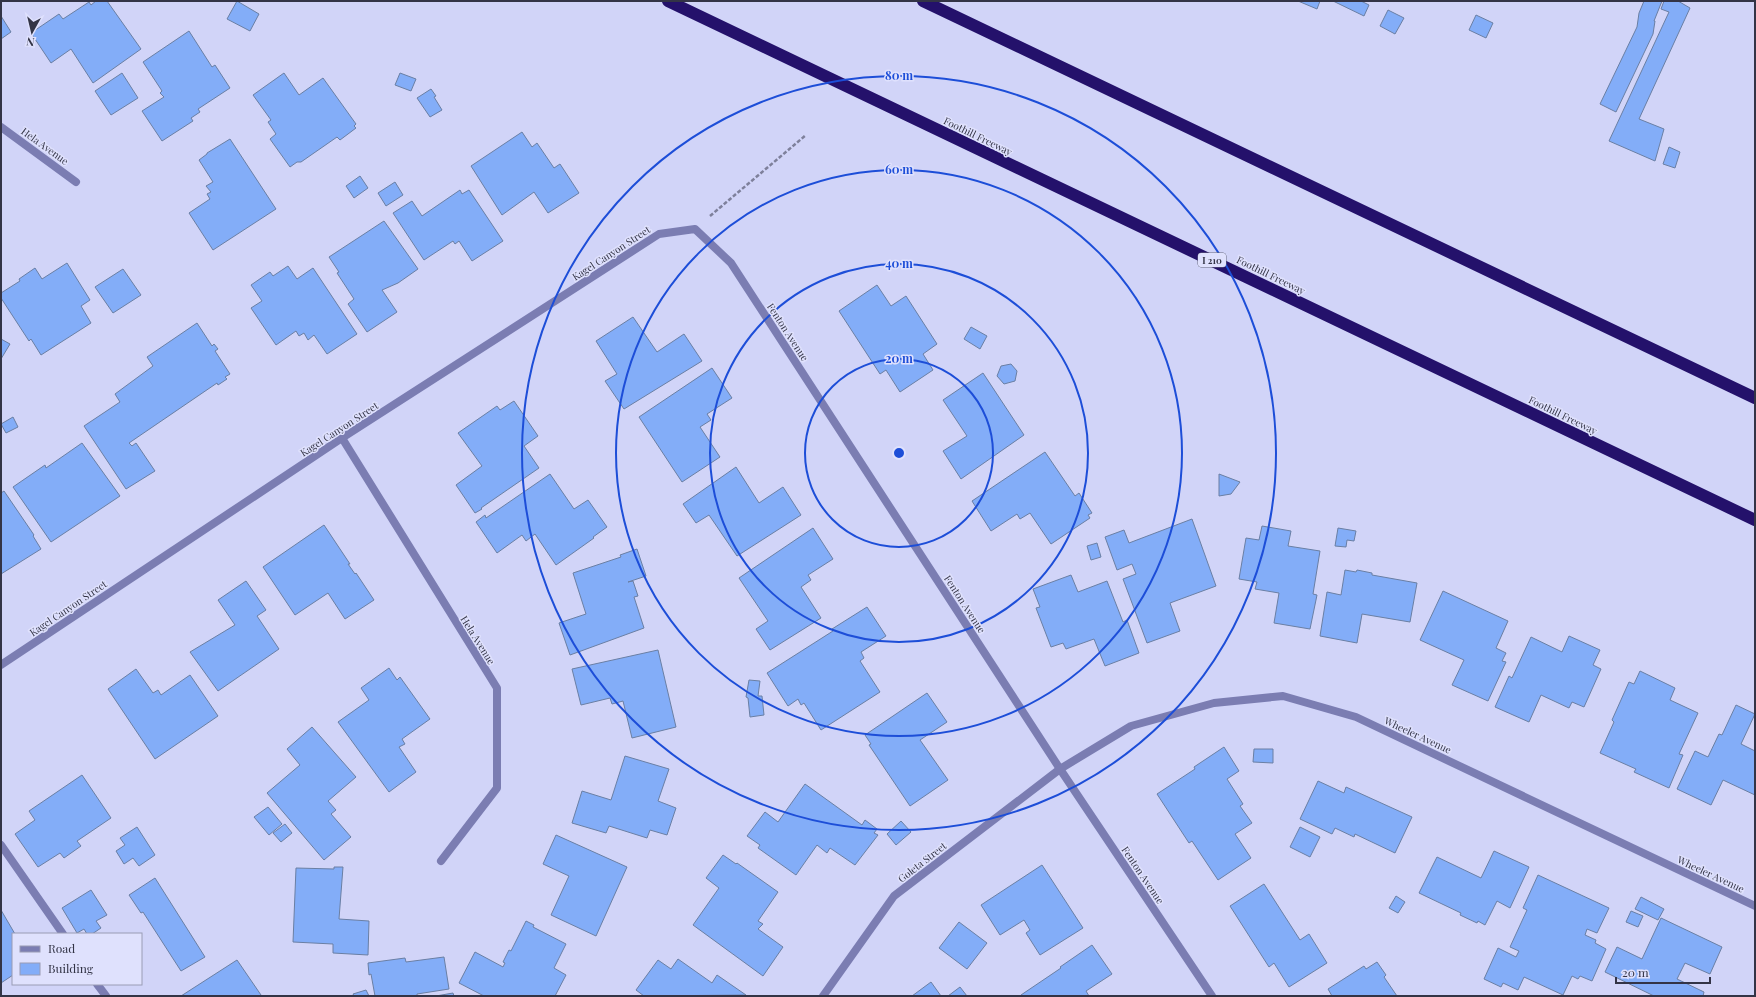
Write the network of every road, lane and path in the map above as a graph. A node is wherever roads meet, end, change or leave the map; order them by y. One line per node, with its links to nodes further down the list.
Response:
1 (668, 1): 9 (highway, Foothill Freeway / I 210)
2 (923, 1): 7 (highway)
3 (1, 127): 5 (street, Hela Avenue)
4 (806, 135): 6 (path)
5 (76, 182)
6 (695, 229): 8 (street, Kagel Canyon Street); 11 (street, Fenton Avenue)
7 (1755, 398)
8 (342, 438): 10 (street, Kagel Canyon Street); 13 (street, Hela Avenue)
9 (1755, 520)
10 (1, 665)
11 (1060, 769): 14 (street, Wheeler Avenue); 18 (street, Goleta Street); 19 (street, Fenton Avenue)
12 (1, 845): 15 (street)
13 (441, 861)
14 (1755, 906)
15 (62, 933)
16 (98, 985): 17 (street)
17 (106, 996)
18 (823, 996)
19 (1212, 996)

